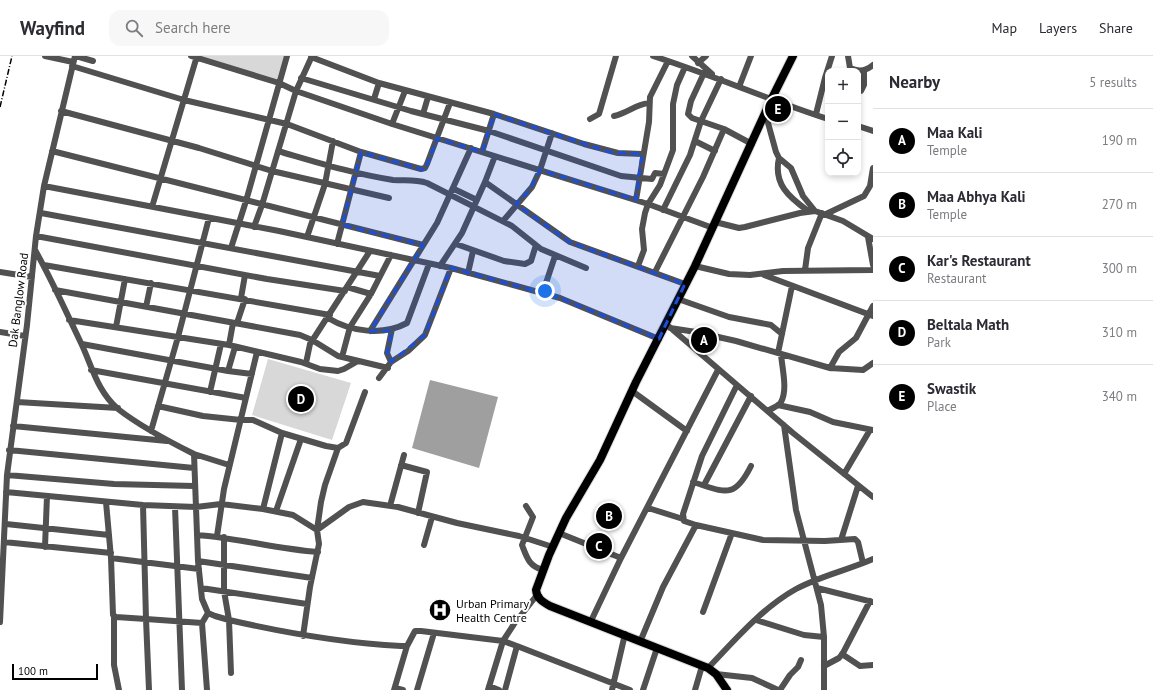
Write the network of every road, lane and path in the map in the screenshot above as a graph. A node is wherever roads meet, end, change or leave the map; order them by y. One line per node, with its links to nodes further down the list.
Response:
1 (45, 56): 14 (street)
2 (195, 56): 25 (street); 33 (street)
3 (287, 56): 25 (street)
4 (616, 56): 44 (street)
5 (653, 56): 16 (street)
6 (692, 56): 17 (street)
7 (706, 56): 17 (street)
8 (751, 56): 27 (street)
9 (793, 56): 34 (main road)
10 (833, 56): 11 (street); 42 (street)
11 (840, 56)
12 (848, 56): 20 (street)
13 (311, 57): 23 (street); 26 (street)
14 (74, 60): 15 (street); 33 (street); 38 (street, Dak Banglow Road)
15 (93, 61)
16 (668, 61): 19 (street); 36 (street)
17 (698, 63): 24 (street)
18 (873, 65): 21 (street)
19 (685, 67): 22 (street); 77 (street)
20 (850, 68)
21 (864, 70): 30 (street)
22 (704, 73): 24 (street); 48 (street)
23 (301, 78): 28 (street); 32 (street)
24 (719, 78): 27 (street); 48 (street)
25 (279, 83): 28 (street); 47 (street)
26 (379, 83): 29 (street); 32 (street)
27 (739, 87): 34 (street)
28 (296, 91): 49 (street); 50 (street)
29 (405, 91): 31 (street); 37 (street)
30 (861, 91)
31 (428, 97): 35 (street); 40 (street)
32 (374, 99): 37 (street)
33 (184, 100): 47 (street); 57 (street)
34 (771, 100): 39 (main road); 42 (street)
35 (450, 103): 41 (street); 46 (street)
36 (649, 103): 43 (street); 68 (street)
37 (399, 107): 40 (street); 50 (street)
38 (61, 111): 57 (street); 63 (street, Dak Banglow Road)
39 (765, 112): 60 (main road); 70 (street)
40 (423, 114): 46 (street)
41 (494, 114): 53 (street); 55 (street)
42 (816, 114): 45 (street)
43 (614, 116)
44 (590, 118)
45 (825, 118)
46 (444, 119): 53 (street); 56 (street)
47 (268, 120): 49 (street); 71 (street)
48 (701, 121): 52 (street); 59 (street)
49 (287, 124): 58 (street); 64 (street)
50 (392, 124): 56 (street)
51 (861, 127): 54 (street)
52 (724, 130): 60 (street); 65 (street)
53 (489, 131): 62 (street); 67 (street)
54 (873, 131)
55 (552, 134): 62 (street); 68 (street)
56 (437, 138): 61 (street); 66 (street)
57 (172, 141): 71 (street); 79 (street)
58 (333, 141): 66 (street); 72 (street)
59 (695, 141): 65 (street); 96 (street)
60 (752, 144): 106 (main road)
61 (471, 148): 67 (street); 83 (street)
62 (547, 150): 74 (street); 78 (street)
63 (52, 151): 79 (street); 82 (street, Dak Banglow Road)
64 (278, 151): 72 (street); 75 (street)
65 (715, 151): 100 (street)
66 (361, 152): 76 (street)
67 (482, 152): 69 (street)
68 (642, 154): 78 (street)
69 (495, 156): 74 (street); 80 (street)
70 (779, 158): 97 (street); 97 (street)
71 (255, 165): 75 (street); 90 (street)
72 (329, 165): 76 (street); 81 (street)
73 (873, 168): 85 (street)
74 (540, 170): 89 (street); 91 (street)
75 (272, 171): 81 (street); 93 (street)
76 (355, 172): 84 (street); 86 (street)
77 (664, 174): 78 (street); 92 (street)
78 (639, 178): 89 (street)
79 (161, 179): 90 (street); 94 (street)
80 (485, 182): 88 (street); 91 (street)
81 (325, 184): 84 (street); 102 (street)
82 (44, 186): 94 (street); 98 (street, Dak Banglow Road)
83 (454, 189): 86 (street); 88 (street)
84 (351, 190): 87 (street); 105 (street)
85 (870, 192): 99 (street)
86 (451, 195): 95 (street); 114 (street)
87 (389, 198)
88 (478, 200): 95 (street)
89 (636, 200): 92 (street)
90 (246, 201): 93 (street); 104 (street)
91 (516, 204): 103 (street); 128 (street)
92 (648, 204): 96 (street); 128 (street)
93 (262, 205): 102 (street); 107 (street)
94 (152, 207): 101 (street)
95 (474, 207): 103 (street); 113 (street)
96 (663, 210): 100 (street)
97 (812, 211): 99 (street); 106 (street)
98 (41, 213): 108 (street, Dak Banglow Road); 111 (street)
99 (824, 214): 110 (street); 132 (street)
100 (682, 217): 106 (street); 136 (street)
101 (209, 218): 104 (street); 111 (street)
102 (314, 218): 105 (street); 109 (street)
103 (503, 221): 115 (street)
104 (239, 224): 107 (street); 116 (street)
105 (342, 225): 112 (street); 114 (street)
106 (714, 225): 129 (main road)
107 (254, 227): 109 (street)
108 (36, 236): 117 (street, Dak Banglow Road); 126 (street)
109 (307, 237): 112 (street)
110 (870, 238): 125 (street)
111 (203, 242): 116 (street); 126 (street)
112 (337, 244): 119 (street)
113 (456, 244): 118 (street); 127 (street)
114 (423, 245): 122 (street)
115 (536, 245): 118 (street); 121 (street)
116 (231, 248): 135 (street)
117 (35, 250): 124 (street); 141 (street, Dak Banglow Road)
118 (474, 250): 137 (street)
119 (370, 251): 120 (street); 135 (street)
120 (391, 255): 122 (street); 140 (street)
121 (555, 256): 131 (street); 149 (street)
122 (413, 260): 123 (street); 165 (street)
123 (429, 264): 127 (street); 164 (street)
124 (44, 265): 142 (street); 147 (street)
125 (873, 265)
126 (197, 266): 139 (street); 148 (street)
127 (440, 266): 130 (street)
128 (638, 266): 136 (street)
129 (695, 266): 138 (street); 144 (main road)
130 (451, 268): 137 (street); 182 (street)
131 (586, 268)
132 (805, 270): 133 (street); 138 (street)
133 (873, 270)
134 (0, 272): 141 (street)
135 (356, 272): 140 (street); 146 (street)
136 (655, 272): 144 (street)
137 (468, 273): 149 (street)
138 (762, 274): 145 (street)
139 (245, 275): 146 (street); 151 (street)
140 (380, 276): 150 (street)
141 (32, 277): 168 (street, Dak Banglow Road)
142 (125, 279): 143 (street); 153 (street)
143 (151, 283): 148 (street); 155 (street)
144 (686, 284): 152 (main road)
145 (792, 286): 157 (street); 167 (street)
146 (346, 289): 150 (street); 158 (street)
147 (55, 290): 153 (street); 159 (street)
148 (190, 290): 151 (street); 156 (street)
149 (543, 292): 170 (street)
150 (371, 294): 163 (street)
151 (243, 299): 158 (street); 160 (street)
152 (678, 299): 161 (main road); 167 (street)
153 (121, 302): 155 (street); 162 (street)
154 (873, 306): 157 (street)
155 (146, 307): 156 (street)
156 (184, 315): 160 (street); 169 (street)
157 (871, 315): 184 (street)
158 (329, 316): 163 (street); 171 (street)
159 (69, 320): 162 (street); 172 (street)
160 (235, 323): 171 (street); 174 (street)
161 (668, 326): 170 (main road); 176 (street); 186 (street)
162 (116, 327): 169 (street)
163 (350, 327): 165 (street); 177 (street)
164 (392, 330): 165 (street); 182 (street)
165 (370, 331)
166 (0, 332): 168 (street)
167 (782, 334): 176 (street)
168 (25, 336): 197 (street, Dak Banglow Road)
169 (178, 337): 173 (street); 178 (street)
170 (659, 339): 192 (main road)
171 (312, 340): 177 (street); 180 (street)
172 (82, 344): 178 (street); 185 (street)
173 (221, 344): 174 (street); 183 (street)
174 (232, 346): 175 (street); 187 (street)
175 (257, 352): 180 (street); 188 (street)
176 (780, 354): 184 (street); 198 (street)
177 (342, 357): 179 (street)
178 (171, 361): 183 (street); 190 (street)
179 (358, 361): 180 (street); 182 (street)
180 (306, 363)
181 (873, 363): 184 (street)
182 (390, 365): 189 (street)
183 (214, 368): 187 (street); 193 (street)
184 (830, 368)
185 (91, 370): 190 (street); 200 (street)
186 (718, 370): 191 (street); 207 (street)
187 (228, 371): 188 (street)
188 (252, 374): 196 (street)
189 (379, 378)
190 (165, 384): 193 (street); 199 (street)
191 (737, 385): 195 (street); 221 (street)
192 (632, 391): 207 (street); 246 (main road)
193 (210, 392): 196 (street)
194 (365, 392): 211 (street)
195 (751, 396): 201 (street); 222 (street)
196 (246, 398): 202 (street)
197 (16, 402): 200 (street); 204 (street, Dak Banglow Road)
198 (778, 405): 201 (street); 205 (street)
199 (158, 406): 202 (street); 206 (street)
200 (118, 408): 206 (street)
201 (768, 411): 203 (street)
202 (241, 420): 208 (street); 215 (street)
203 (784, 425): 219 (street); 253 (street)
204 (13, 426): 210 (street); 212 (street, Dak Banglow Road)
205 (872, 430): 219 (street)
206 (151, 431): 210 (street)
207 (687, 431): 236 (street)
208 (282, 433): 209 (street); 237 (street)
209 (302, 439): 211 (street); 238 (street)
210 (169, 441): 213 (street)
211 (338, 448): 245 (street)
212 (9, 450): 218 (street); 220 (street, Dak Banglow Road)
213 (194, 454): 215 (street); 218 (street)
214 (404, 454): 216 (street)
215 (229, 465): 229 (street)
216 (401, 465): 231 (street); 239 (street)
217 (751, 466): 222 (street)
218 (194, 468): 223 (street)
219 (844, 474): 224 (street)
220 (7, 475): 223 (street); 225 (street, Dak Banglow Road)
221 (693, 482): 222 (street); 241 (street)
222 (704, 485)
223 (194, 486): 234 (street)
224 (858, 486): 227 (street); 252 (street)
225 (6, 492): 226 (street); 235 (street, Dak Banglow Road)
226 (47, 496): 228 (street); 244 (street)
227 (873, 497)
228 (106, 502): 230 (street); 248 (street)
229 (221, 504): 234 (street); 237 (street); 250 (street)
230 (143, 505): 233 (street); 263 (street)
231 (390, 506): 239 (street); 245 (street)
232 (526, 506): 251 (street)
233 (175, 507): 234 (street); 266 (street)
234 (196, 507): 249 (street)
235 (3, 508): 242 (street, Dak Banglow Road)
236 (648, 508): 241 (street); 261 (street)
237 (263, 509): 238 (street)
238 (276, 511): 245 (street)
239 (418, 513): 240 (street)
240 (432, 517): 251 (street); 255 (street)
241 (683, 519): 243 (street)
242 (6, 524): 244 (street); 254 (street, Dak Banglow Road)
243 (696, 525): 247 (street); 293 (street)
244 (46, 530): 248 (street); 256 (street)
245 (317, 530): 258 (street)
246 (559, 533): 257 (main road); 261 (street)
247 (732, 533): 253 (street); 279 (street)
248 (109, 535): 260 (street)
249 (197, 535): 250 (street); 264 (street)
250 (221, 537): 258 (street); 267 (street)
251 (525, 539): 257 (street); 269 (street)
252 (842, 540): 253 (street); 265 (street)
253 (803, 541): 271 (street)
254 (4, 542): 256 (street); 259 (street, Dak Banglow Road)
255 (424, 545)
256 (45, 547): 260 (street)
257 (553, 547): 269 (main road)
258 (318, 552): 270 (street)
259 (2, 555): 285 (street, Dak Banglow Road)
260 (111, 556): 263 (street); 280 (street)
261 (621, 558): 284 (street)
262 (873, 559): 265 (street)
263 (144, 561): 266 (street); 281 (street)
264 (198, 561): 267 (street); 268 (street)
265 (862, 563): 271 (street)
266 (178, 565): 268 (street); 286 (street)
267 (224, 565): 270 (street); 274 (street)
268 (199, 569): 272 (street)
269 (543, 570): 275 (main road)
270 (312, 578): 277 (street)
271 (816, 581): 273 (street); 283 (street)
272 (200, 588): 274 (street); 278 (street)
273 (817, 588): 276 (street); 291 (street)
274 (224, 591): 277 (street); 282 (street)
275 (537, 595): 284 (main road); 292 (street)
276 (872, 601): 297 (street)
277 (307, 604): 290 (street)
278 (208, 612): 282 (street); 287 (street)
279 (703, 612)
280 (114, 616): 281 (street); 307 (street)
281 (146, 619): 286 (street); 308 (street)
282 (229, 620): 290 (street); 302 (street)
283 (756, 620): 291 (street); 301 (street)
284 (591, 621): 289 (main road)
285 (0, 622)
286 (178, 622): 287 (street); 309 (street)
287 (202, 623): 310 (street)
288 (434, 633): 292 (street); 294 (street); 312 (street)
289 (624, 634): 293 (main road); 304 (street)
290 (303, 636): 294 (street)
291 (824, 637): 300 (street)
292 (503, 641): 295 (street); 305 (street)
293 (640, 642): 296 (main road)
294 (407, 646): 306 (street)
295 (517, 646): 304 (street); 314 (street)
296 (657, 648): 301 (main road); 316 (street)
297 (842, 654): 299 (street); 300 (street)
298 (801, 660): 319 (street)
299 (873, 665)
300 (824, 666): 320 (street)
301 (705, 667): 303 (main road); 317 (street)
302 (231, 673)
303 (716, 674): 318 (main road); 319 (street)
304 (613, 687): 315 (street)
305 (489, 688): 313 (street)
306 (394, 689): 311 (street)
307 (119, 690)
308 (149, 690)
309 (182, 690)
310 (207, 690)
311 (403, 690)
312 (417, 690)
313 (500, 690)
314 (505, 690)
315 (630, 690)
316 (643, 690)
317 (695, 690)
318 (727, 690)
319 (779, 690)
320 (824, 690)

